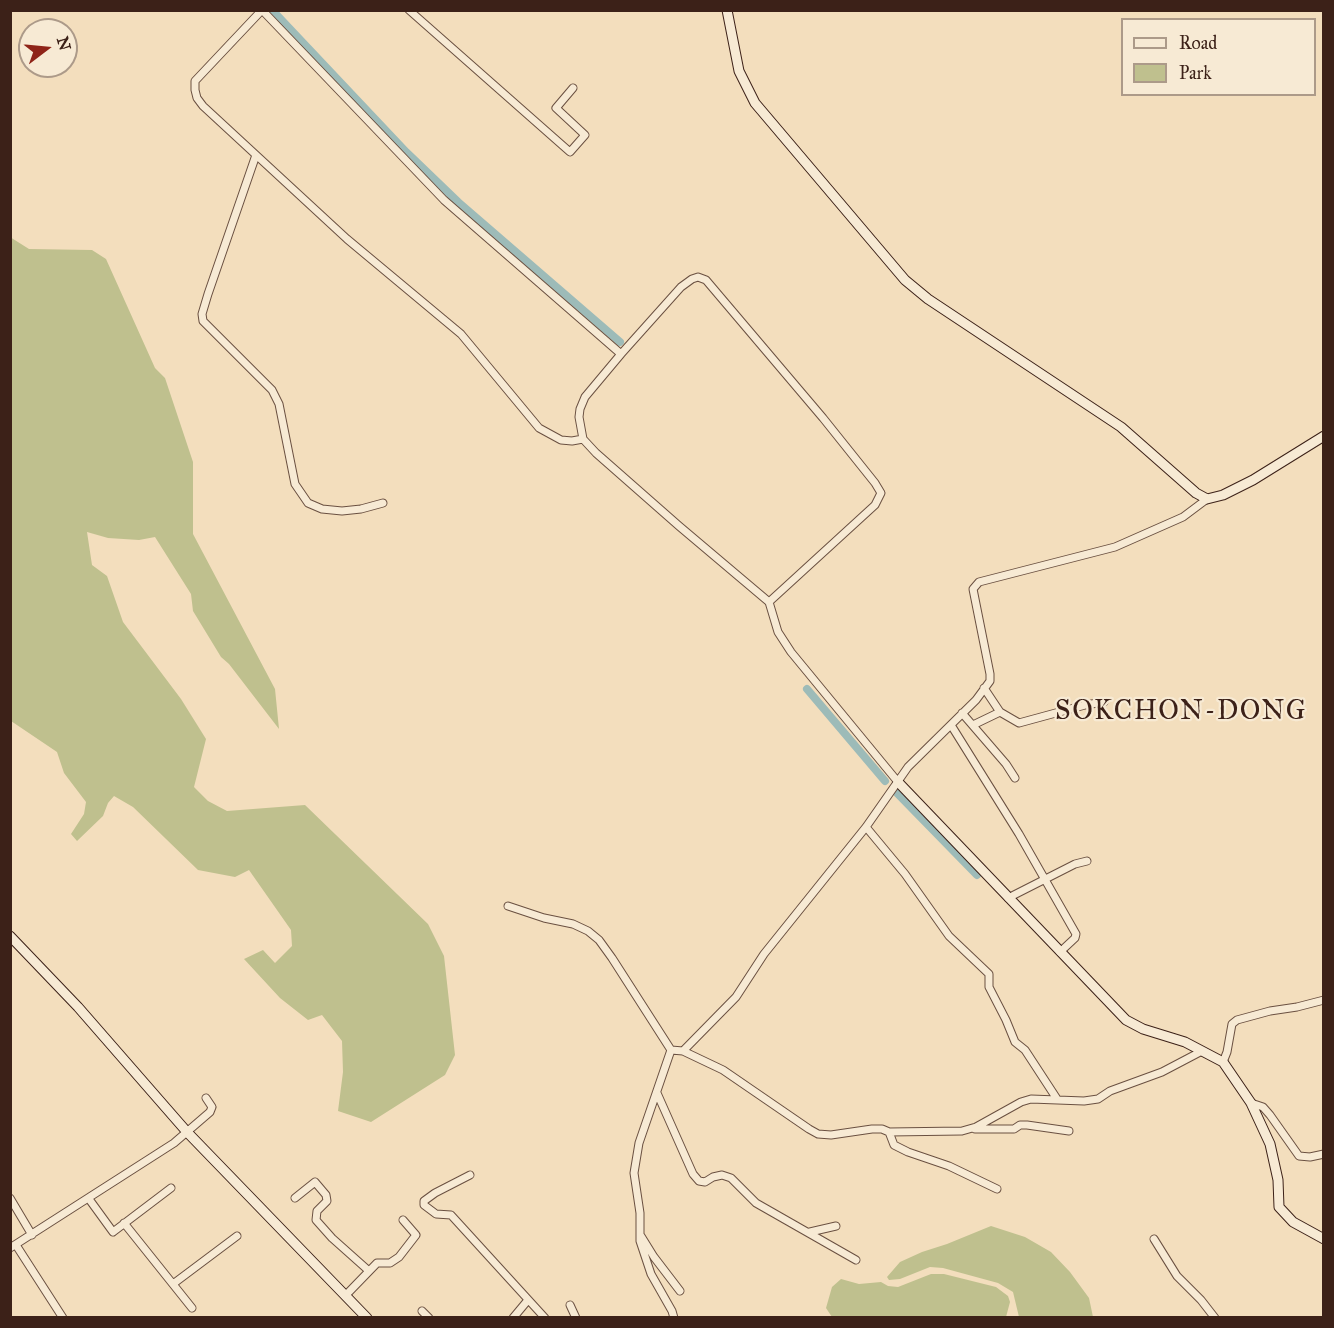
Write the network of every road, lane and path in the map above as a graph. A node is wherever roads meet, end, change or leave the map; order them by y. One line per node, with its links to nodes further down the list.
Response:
1 (262, 10): 5 (street); 6 (street)
2 (409, 10): 4 (street)
3 (727, 10): 9 (street)
4 (573, 88)
5 (256, 155): 8 (street); 10 (street)
6 (621, 354): 8 (street); 11 (street)
7 (1323, 436): 9 (street)
8 (584, 439): 11 (street)
9 (1207, 499): 12 (street)
10 (383, 503)
11 (769, 602): 19 (street)
12 (984, 688): 14 (street); 15 (street)
13 (1104, 702): 14 (street)
14 (1000, 712): 17 (street)
15 (962, 713): 16 (street); 17 (street)
16 (951, 725): 19 (street); 22 (street)
17 (973, 725): 18 (street)
18 (1015, 778)
19 (898, 782): 20 (street); 23 (street)
20 (866, 828): 29 (street); 34 (street)
21 (1087, 861): 22 (street)
22 (1045, 879): 23 (street); 26 (street)
23 (1008, 898): 26 (street)
24 (508, 906): 28 (street)
25 (10, 936): 38 (street)
26 (1060, 952): 30 (street)
27 (1323, 1000): 31 (street)
28 (671, 1050): 29 (street); 32 (street)
29 (683, 1051): 39 (street)
30 (1202, 1051): 31 (street); 34 (street)
31 (1223, 1062): 35 (street)
32 (657, 1093): 50 (street); 51 (street)
33 (206, 1098): 38 (street)
34 (1057, 1099): 36 (street)
35 (1251, 1103): 40 (street); 55 (street)
36 (969, 1129): 37 (street); 39 (street)
37 (1069, 1131)
38 (187, 1132): 46 (street); 61 (street)
39 (889, 1132): 43 (street)
40 (1323, 1154)
41 (470, 1175): 62 (street)
42 (171, 1188): 48 (street)
43 (998, 1189)
44 (10, 1198): 52 (street)
45 (295, 1198): 58 (street)
46 (89, 1199): 48 (street); 52 (street)
47 (403, 1220): 58 (street)
48 (124, 1223): 59 (street)
49 (836, 1226): 50 (street)
50 (810, 1232): 57 (street)
51 (640, 1234): 60 (street); 72 (street)
52 (32, 1235): 56 (street)
53 (237, 1236): 59 (street)
54 (1155, 1239): 73 (street)
55 (1323, 1239)
56 (13, 1247): 66 (street)
57 (856, 1260)
58 (369, 1271): 61 (street)
59 (173, 1284): 64 (street)
60 (680, 1291)
61 (345, 1296): 67 (street)
62 (528, 1300): 69 (street); 70 (street)
63 (570, 1305): 71 (street)
64 (192, 1308)
65 (422, 1311): 68 (street)
66 (63, 1317)
67 (367, 1317)
68 (429, 1317)
69 (513, 1317)
70 (545, 1317)
71 (576, 1317)
72 (674, 1317)
73 (1215, 1317)

